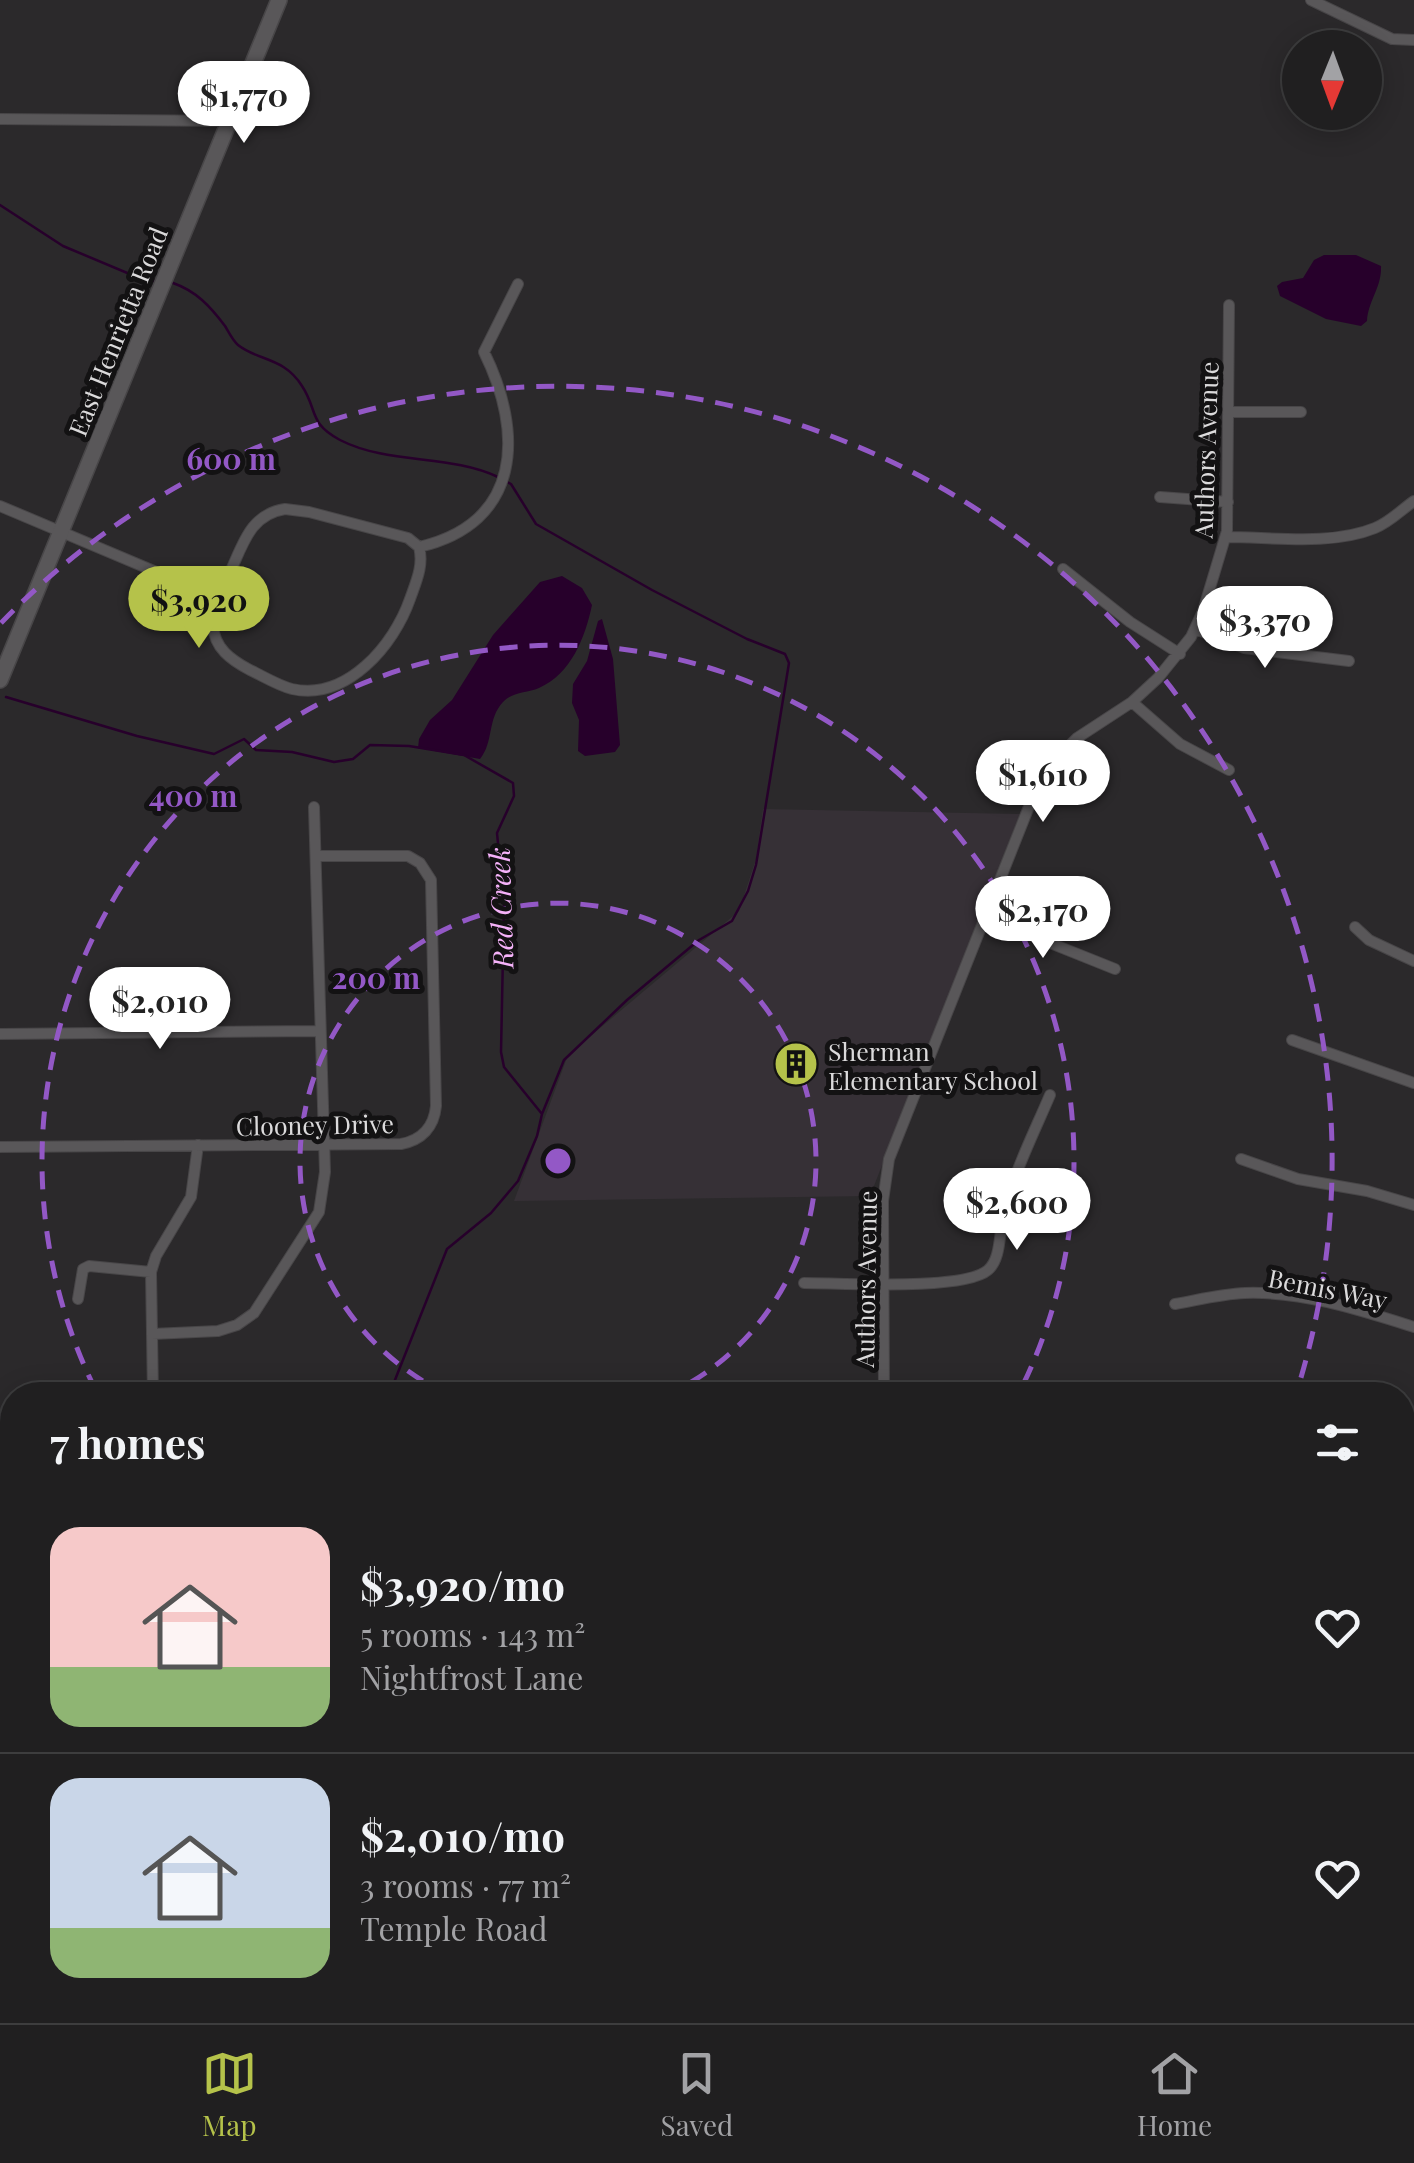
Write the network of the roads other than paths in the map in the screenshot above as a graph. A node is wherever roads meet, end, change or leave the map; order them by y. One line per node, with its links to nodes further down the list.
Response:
1 (279, 0): 5 (main road, East Henrietta Road)
2 (1310, 0): 3 (street)
3 (1414, 40)
4 (0, 119): 5 (street)
5 (230, 121): 14 (main road, East Henrietta Road)
6 (518, 284): 16 (street)
7 (1228, 305): 8 (street, Authors Avenue)
8 (1228, 412): 9 (street); 12 (street, Authors Avenue)
9 (1301, 412)
10 (1160, 497): 12 (street)
11 (1414, 501): 15 (street)
12 (1228, 502): 15 (street, Authors Avenue)
13 (0, 506): 14 (street)
14 (61, 532): 18 (street); 22 (main road, East Henrietta Road)
15 (1226, 536): 19 (street, Authors Avenue)
16 (420, 548): 18 (street); 18 (street)
17 (1063, 569): 20 (street)
18 (218, 598)
19 (1195, 629): 20 (street, Authors Avenue); 21 (street)
20 (1180, 654): 23 (street, Authors Avenue)
21 (1350, 661)
22 (3, 662)
23 (1132, 702): 24 (street); 27 (street, Authors Avenue)
24 (1229, 770)
25 (314, 807): 26 (street)
26 (316, 856): 31 (street); 37 (street, Clooney Drive)
27 (984, 916): 30 (street); 42 (street, Authors Avenue)
28 (1355, 926): 29 (street)
29 (1414, 961)
30 (1116, 968)
31 (320, 1031): 32 (street); 37 (street)
32 (0, 1034)
33 (1292, 1040): 34 (street)
34 (1414, 1083)
35 (1050, 1095): 42 (street)
36 (198, 1145): 37 (street, Clooney Drive); 38 (street, Clooney Drive); 41 (street)
37 (324, 1146): 47 (street)
38 (0, 1147)
39 (1241, 1160): 40 (street)
40 (1414, 1205)
41 (151, 1272): 44 (street); 47 (street)
42 (883, 1282): 43 (street); 49 (street, Authors Avenue)
43 (804, 1283)
44 (78, 1298)
45 (1175, 1304): 46 (street, Bemis Way)
46 (1414, 1327)
47 (152, 1334): 48 (street)
48 (153, 1382)
49 (884, 1382)

